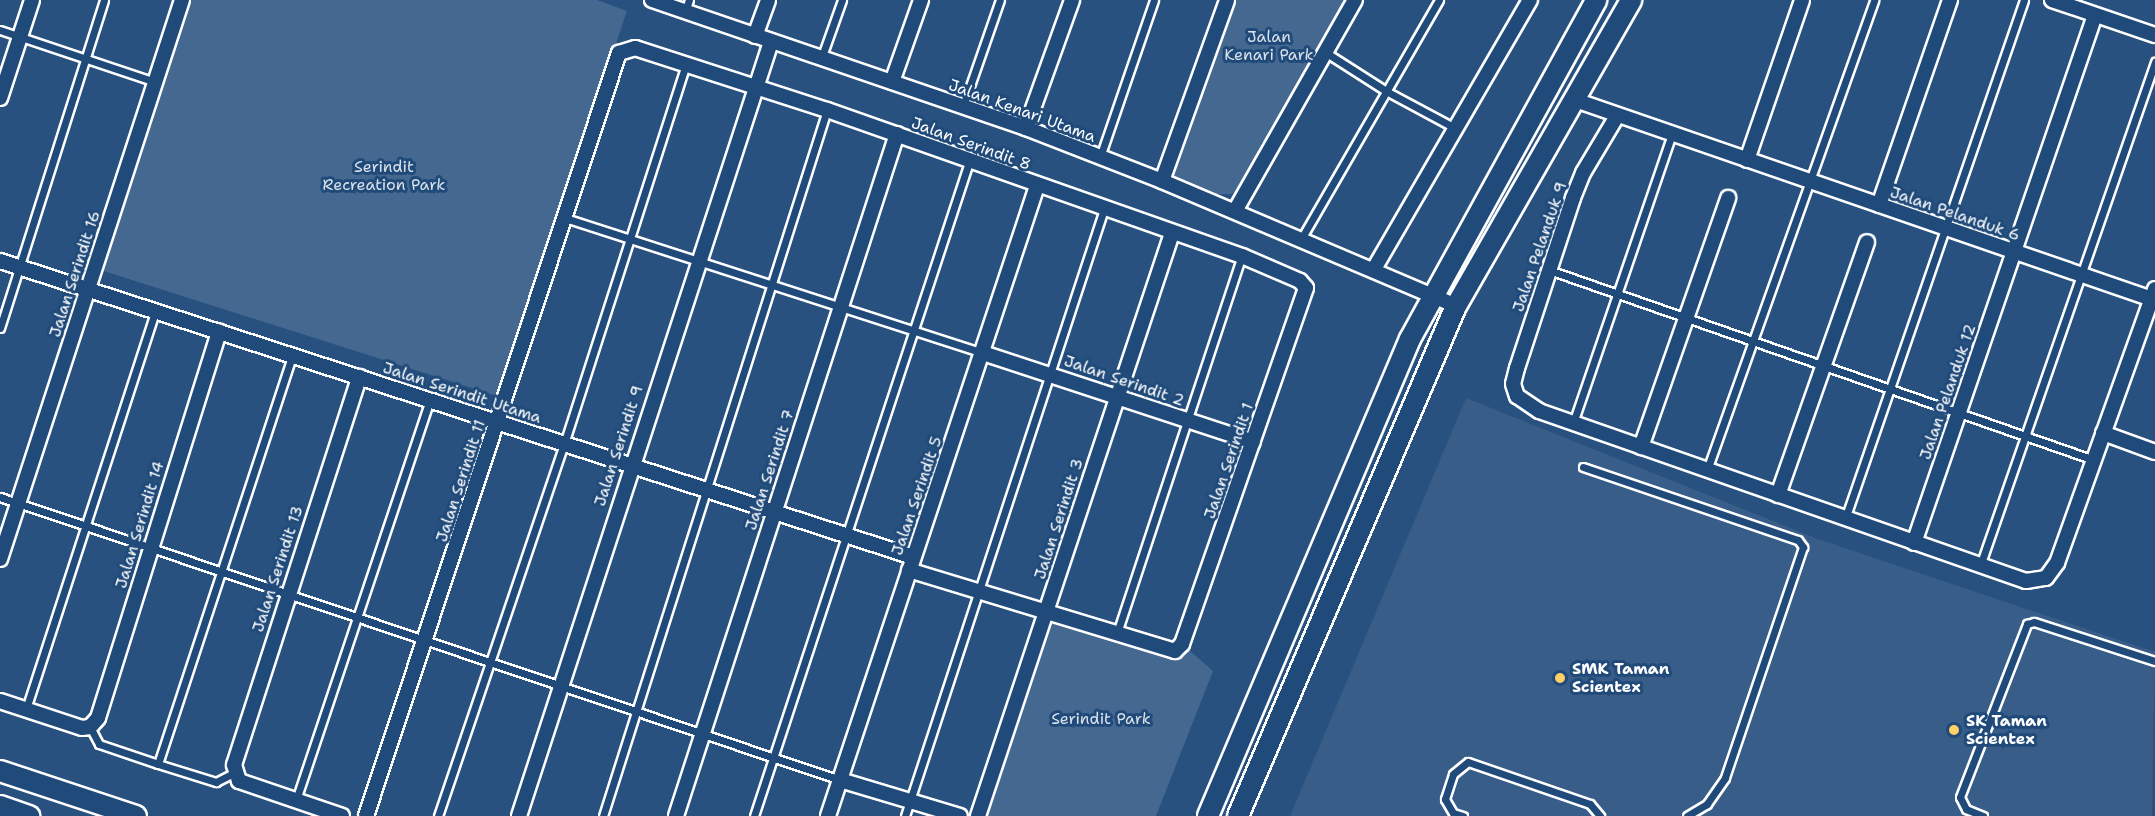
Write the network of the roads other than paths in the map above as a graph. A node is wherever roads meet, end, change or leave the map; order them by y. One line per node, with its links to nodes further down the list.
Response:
1 (32, 0): 27 (street)
2 (104, 0): 31 (lane)
3 (182, 0): 35 (street, Jalan Serindit 16)
4 (652, 0): 22 (street, Jalan Kenari Utama)
5 (768, 0): 26 (street)
6 (842, 0): 32 (lane)
7 (921, 0): 36 (street)
8 (1000, 0): 41 (lane)
9 (1072, 0): 44 (street)
10 (1154, 0): 49 (lane)
11 (1227, 0): 52 (street)
12 (1355, 0): 30 (street)
13 (1439, 0): 38 (lane)
14 (1530, 0): 45 (street)
15 (1596, 0): 46 (street)
16 (1631, 0): 40 (street)
17 (1802, 0): 50 (street)
18 (1874, 0): 53 (lane)
19 (1950, 0): 56 (street)
20 (2024, 0): 60 (lane)
21 (2052, 0): 23 (street)
22 (687, 6): 26 (street, Jalan Kenari Utama)
23 (2096, 15): 25 (street); 65 (street, Jalan Pelanduk 12)
24 (0, 30): 27 (lane)
25 (2155, 35)
26 (755, 36): 28 (street, Jalan Kenari Utama)
27 (20, 37): 31 (lane); 39 (street)
28 (771, 42): 32 (street, Jalan Kenari Utama); 37 (street, Jalan Serindit 9)
29 (620, 52): 34 (street, Jalan Serindit 8); 59 (street, Jalan Serindit 11)
30 (1325, 52): 38 (lane); 58 (street)
31 (84, 58): 35 (lane); 69 (lane)
32 (821, 58): 36 (street, Jalan Kenari Utama)
33 (2155, 62): 72 (lane)
34 (685, 66): 37 (street, Jalan Serindit 8); 62 (lane)
35 (155, 82): 75 (street, Jalan Serindit 16)
36 (892, 82): 41 (street, Jalan Kenari Utama)
37 (755, 88): 42 (street, Jalan Serindit 8); 67 (street, Jalan Serindit 9)
38 (1386, 91): 45 (lane); 63 (lane)
39 (0, 98)
40 (1575, 100): 43 (street, Jalan Pelanduk 6); 46 (street); 80 (street)
41 (963, 106): 44 (street, Jalan Kenari Utama)
42 (826, 110): 47 (street, Jalan Serindit 8); 73 (lane)
43 (1617, 116): 48 (street, Jalan Pelanduk 6); 71 (street, Jalan Pelanduk 9)
44 (1026, 128): 49 (street, Jalan Kenari Utama)
45 (1455, 128): 70 (street)
46 (1524, 131): 78 (street)
47 (897, 134): 51 (street, Jalan Serindit 8); 79 (street, Jalan Serindit 7)
48 (1672, 134): 50 (street, Jalan Pelanduk 6); 76 (lane)
49 (1100, 157): 52 (street, Jalan Kenari Utama)
50 (1747, 160): 53 (street, Jalan Pelanduk 6)
51 (969, 162): 54 (street, Jalan Serindit 8); 85 (lane)
52 (1162, 181): 58 (street, Jalan Kenari Utama)
53 (1809, 182): 56 (street, Jalan Pelanduk 6); 86 (lane)
54 (1037, 186): 57 (street, Jalan Serindit 8); 87 (street, Jalan Serindit 5)
55 (1728, 198): 82 (street)
56 (1879, 205): 60 (street, Jalan Pelanduk 6)
57 (1104, 209): 61 (street, Jalan Serindit 8); 90 (lane)
58 (1235, 211): 63 (street, Jalan Kenari Utama)
59 (565, 218): 62 (lane); 97 (street, Jalan Serindit 11)
60 (1946, 228): 65 (street, Jalan Pelanduk 6); 92 (lane)
61 (1172, 233): 66 (street, Jalan Serindit 8); 93 (street, Jalan Serindit 3)
62 (629, 237): 67 (lane); 102 (lane)
63 (1301, 238): 70 (street, Jalan Kenari Utama)
64 (1867, 242): 89 (street)
65 (2014, 252): 72 (street, Jalan Pelanduk 6); 95 (street, Jalan Pelanduk 12)
66 (1242, 256): 74 (street, Jalan Serindit 8); 96 (lane)
67 (698, 259): 73 (lane); 106 (street, Jalan Serindit 9)
68 (0, 261): 69 (street, Jalan Serindit Utama)
69 (20, 267): 75 (street, Jalan Serindit Utama); 83 (lane)
70 (1374, 269): 78 (street, Jalan Kenari Utama)
71 (1549, 270): 76 (lane); 98 (street, Jalan Pelanduk 9)
72 (2082, 275): 77 (street, Jalan Pelanduk 6); 100 (lane)
73 (772, 282): 79 (lane); 109 (lane)
74 (1306, 288): 101 (street, Jalan Serindit 1)
75 (88, 289): 81 (street, Jalan Serindit Utama); 112 (street, Jalan Serindit 16)
76 (1617, 294): 82 (lane); 98 (lane)
77 (2153, 294): 99 (street)
78 (1433, 296): 80 (street, Jalan Kenari Utama); 159 (street)
79 (840, 306): 85 (lane); 113 (street, Jalan Serindit 7)
80 (1456, 306): 160 (street)
81 (155, 311): 84 (street, Jalan Serindit Utama); 115 (lane)
82 (1686, 318): 86 (lane); 103 (street)
83 (0, 328)
84 (219, 332): 88 (street, Jalan Serindit Utama); 118 (street, Jalan Serindit 14)
85 (913, 332): 87 (lane); 116 (lane)
86 (1753, 341): 89 (lane); 108 (lane)
87 (983, 353): 90 (street, Jalan Serindit 2); 120 (street, Jalan Serindit 5)
88 (292, 356): 91 (street, Jalan Serindit Utama); 122 (lane)
89 (1823, 365): 92 (lane); 110 (street)
90 (1050, 374): 93 (street, Jalan Serindit 2); 123 (lane)
91 (359, 377): 94 (street, Jalan Serindit Utama); 124 (street, Jalan Serindit 13)
92 (1890, 389): 95 (lane); 114 (lane)
93 (1118, 397): 96 (street, Jalan Serindit 2); 125 (street, Jalan Serindit 3)
94 (430, 400): 97 (street, Jalan Serindit Utama); 126 (lane)
95 (1958, 413): 100 (lane); 117 (street, Jalan Pelanduk 12)
96 (1188, 421): 101 (street, Jalan Serindit 2); 127 (lane)
97 (498, 423): 102 (street, Jalan Serindit Utama); 128 (street, Jalan Serindit 11)
98 (1573, 423): 103 (street)
99 (2103, 433): 104 (street); 105 (street)
100 (2025, 436): 105 (lane); 121 (lane)
101 (1253, 442): 129 (street, Jalan Serindit 1)
102 (564, 444): 106 (street, Jalan Serindit Utama); 131 (lane)
103 (1641, 447): 108 (street)
104 (2155, 452)
105 (2094, 460): 121 (street)
106 (630, 465): 109 (street, Jalan Serindit Utama); 132 (street, Jalan Serindit 9)
107 (1584, 467): 163 (lane)
108 (1707, 470): 110 (street)
109 (706, 490): 113 (street, Jalan Serindit Utama); 135 (lane)
110 (1778, 495): 114 (street)
111 (0, 497): 112 (lane)
112 (18, 503): 115 (lane); 119 (street, Jalan Serindit 16)
113 (773, 512): 116 (street, Jalan Serindit Utama); 137 (street, Jalan Serindit 7)
114 (1845, 519): 117 (street)
115 (87, 526): 118 (lane); 134 (lane)
116 (846, 536): 120 (street, Jalan Serindit Utama); 138 (lane)
117 (1914, 543): 121 (street)
118 (149, 547): 122 (lane); 136 (street, Jalan Serindit 14)
119 (0, 559)
120 (911, 564): 123 (street, Jalan Serindit Utama); 142 (street, Jalan Serindit 5)
121 (1980, 566)
122 (224, 572): 124 (lane); 139 (lane)
123 (978, 592): 125 (street, Jalan Serindit Utama); 144 (lane)
124 (286, 593): 126 (lane); 141 (street, Jalan Serindit 13)
125 (1046, 611): 127 (street, Jalan Serindit Utama); 158 (street, Jalan Serindit 3)
126 (358, 617): 128 (lane); 143 (lane)
127 (1117, 633): 129 (street, Jalan Serindit Utama)
128 (426, 640): 131 (lane); 149 (street, Jalan Serindit 11)
129 (1182, 644)
130 (2155, 661): 164 (lane)
131 (492, 663): 132 (lane); 150 (lane)
132 (560, 685): 135 (lane); 151 (street, Jalan Serindit 9)
133 (0, 702): 134 (street)
134 (26, 709): 136 (street)
135 (636, 711): 137 (lane); 152 (lane)
136 (90, 727): 139 (lane)
137 (702, 733): 138 (lane); 153 (street, Jalan Serindit 7)
138 (773, 757): 142 (lane); 154 (lane)
139 (158, 764): 141 (lane)
140 (0, 771): 147 (street)
141 (234, 773): 143 (street)
142 (840, 780): 144 (street); 155 (street, Jalan Serindit 5)
143 (296, 800): 148 (street)
144 (910, 800): 156 (lane); 157 (street)
145 (0, 806): 146 (street)
146 (29, 816)
147 (136, 816)
148 (342, 816)
149 (366, 816)
150 (438, 816)
151 (519, 816)
152 (603, 816)
153 (676, 816)
154 (754, 816)
155 (828, 816)
156 (905, 816)
157 (960, 816)
158 (978, 816)
159 (1208, 816)
160 (1238, 816)
161 (1462, 816): 162 (lane)
162 (1600, 816)
163 (1687, 816)
164 (1983, 816)

